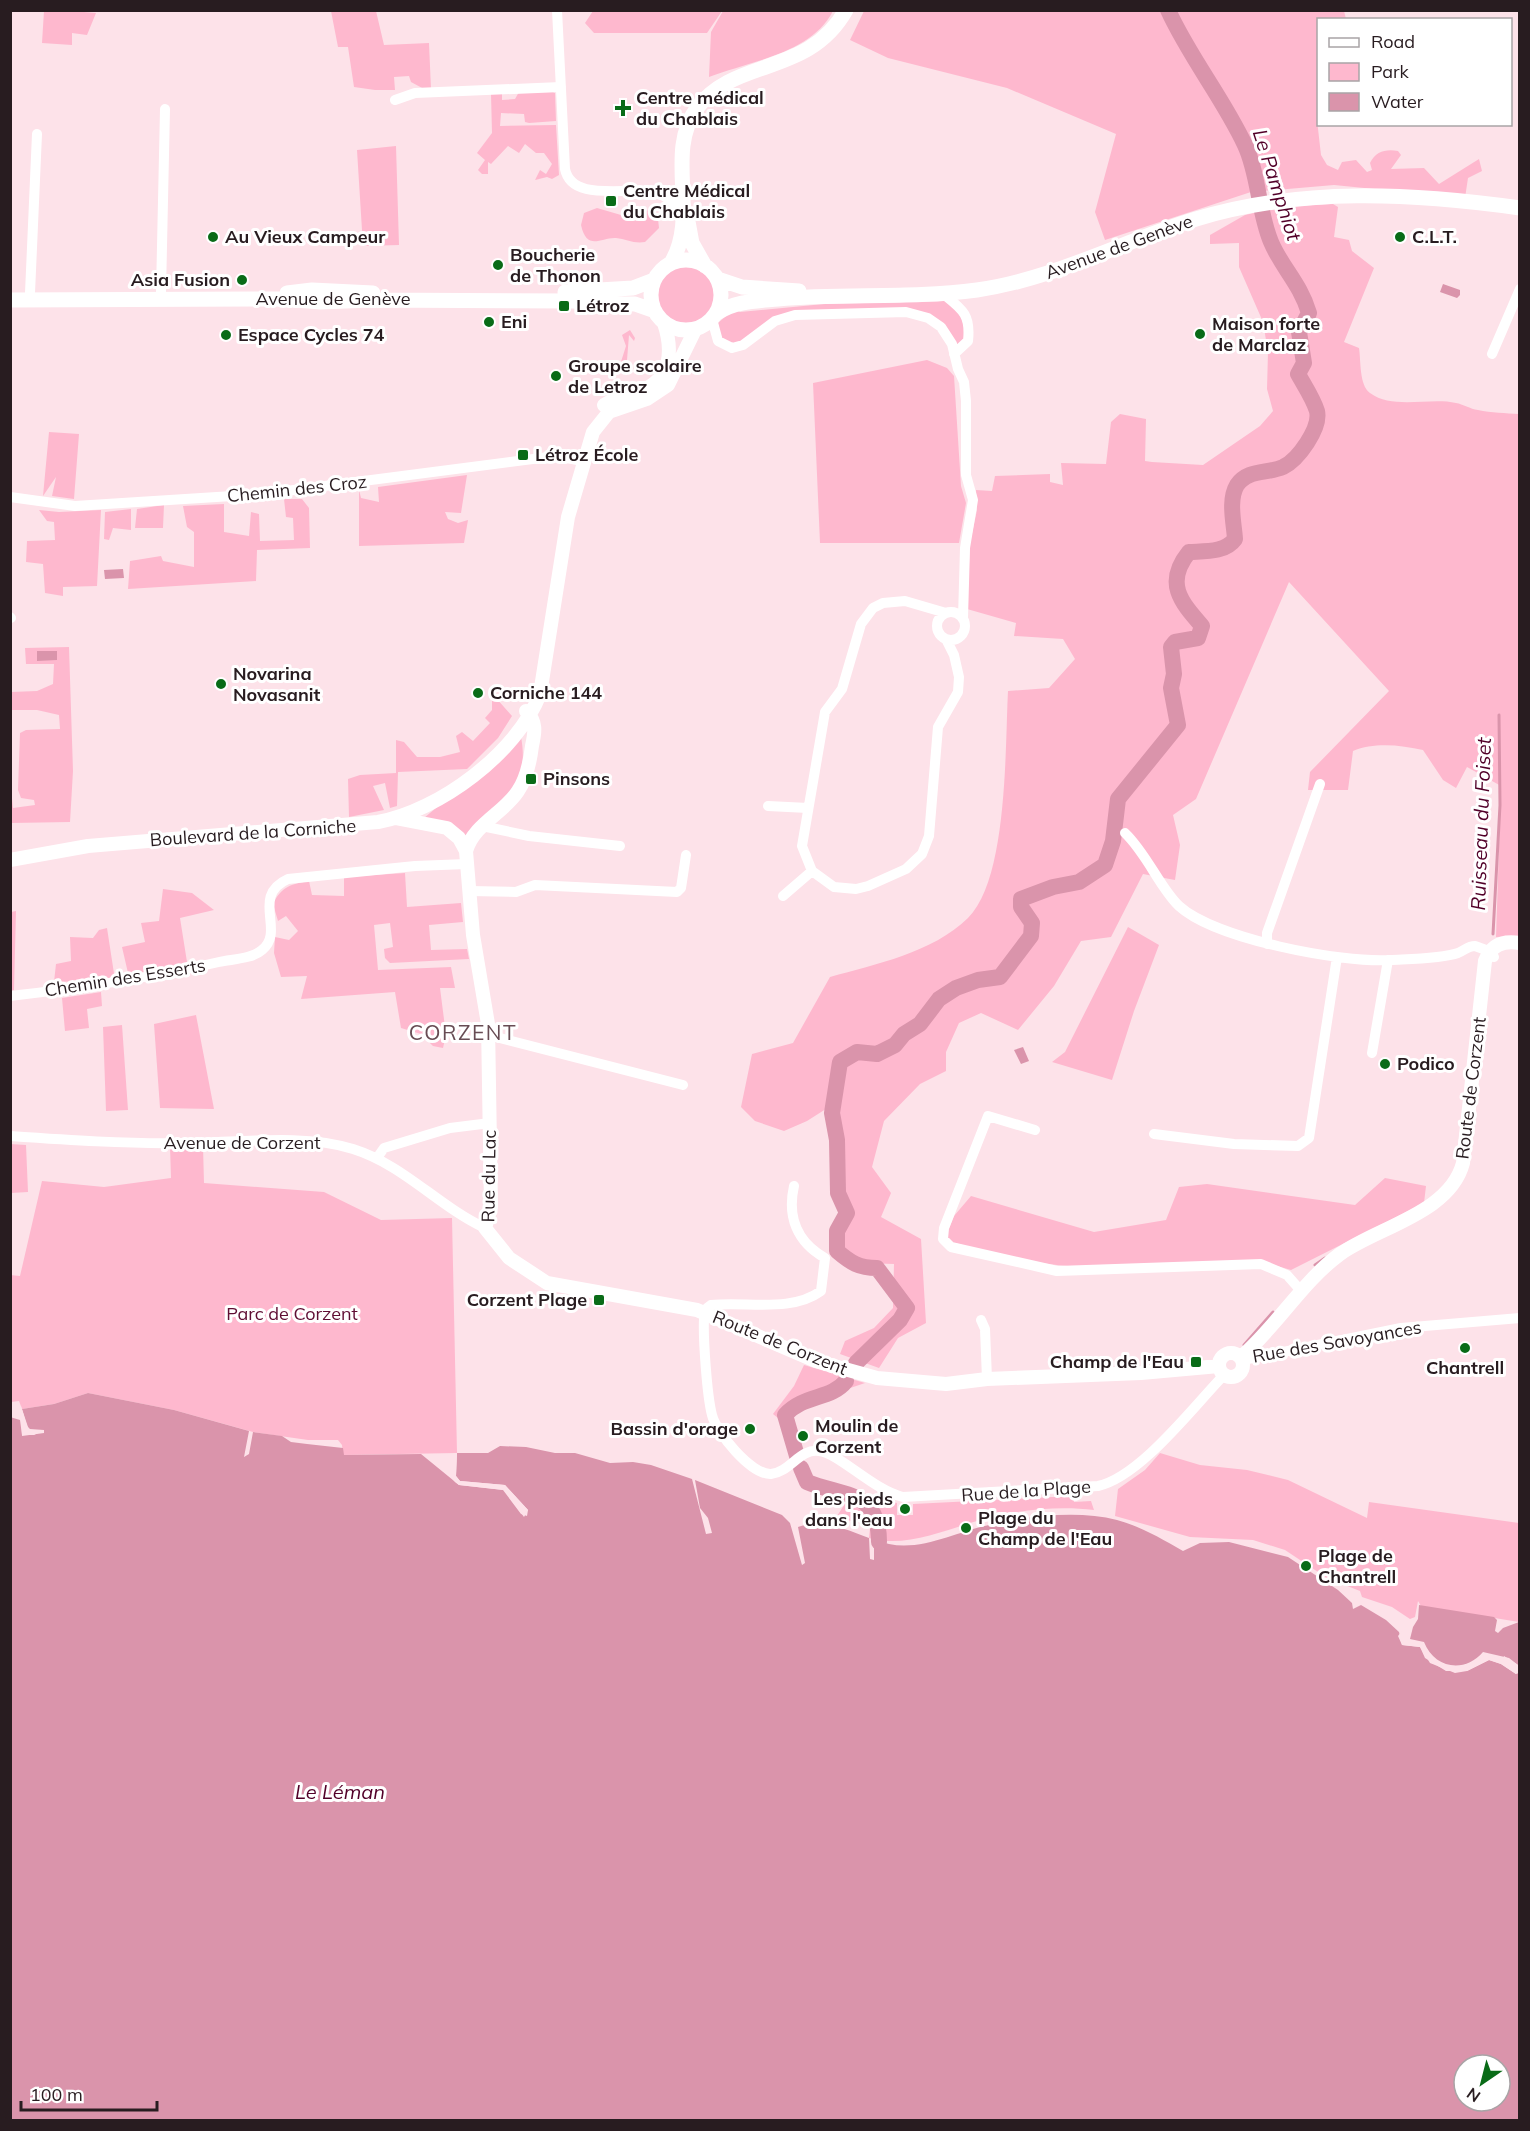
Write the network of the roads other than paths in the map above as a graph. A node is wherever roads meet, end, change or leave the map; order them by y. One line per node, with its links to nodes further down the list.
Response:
1 (557, 10): 3 (street)
2 (846, 10): 8 (main road)
3 (561, 87): 4 (street); 8 (street)
4 (395, 100)
5 (165, 109): 20 (street)
6 (37, 134): 17 (street)
7 (1415, 198): 9 (main road, Avenue de Genève); 10 (main road, Avenue de Genève); 18 (main road, Avenue de Genève)
8 (683, 206): 11 (main road); 12 (main road)
9 (1520, 208)
10 (1520, 215)
11 (671, 263): 12 (main road); 14 (main road)
12 (705, 266): 13 (main road)
13 (718, 279): 19 (main road, Avenue de Genève); 23 (main road)
14 (654, 280): 21 (main road, Avenue de Genève); 24 (main road)
15 (1520, 289): 27 (street)
16 (10, 293): 17 (main road, Avenue de Genève)
17 (30, 293): 20 (main road, Avenue de Genève)
18 (942, 293): 19 (main road, Avenue de Genève); 26 (street)
19 (823, 295): 23 (main road, Avenue de Genève)
20 (161, 296): 21 (main road, Avenue de Genève); 22 (main road, Avenue de Genève)
21 (341, 296): 24 (main road, Avenue de Genève)
22 (10, 300)
23 (715, 316): 25 (main road); 26 (street)
24 (659, 317): 25 (main road); 28 (street, Boulevard de la Corniche)
25 (694, 330): 28 (street, Boulevard de la Corniche)
26 (954, 354): 31 (street)
27 (1492, 354)
28 (635, 398): 29 (street, Boulevard de la Corniche)
29 (579, 460): 30 (street, Chemin des Croz); 39 (street, Boulevard de la Corniche)
30 (10, 497)
31 (962, 600): 33 (street); 34 (street)
32 (926, 607): 33 (street); 35 (street); 42 (street)
33 (948, 612): 34 (street); 35 (street)
34 (963, 618): 36 (street)
35 (937, 624): 37 (street)
36 (960, 637): 37 (street); 38 (street)
37 (946, 639): 38 (street)
38 (954, 655): 50 (street)
39 (527, 720): 43 (street, Boulevard de la Corniche); 44 (street, Boulevard de la Corniche)
40 (1320, 784): 53 (street)
41 (768, 806): 42 (street)
42 (807, 808): 50 (street)
43 (395, 818): 48 (street); 49 (street, Boulevard de la Corniche)
44 (482, 826): 46 (street); 48 (street, Boulevard de la Corniche)
45 (1125, 833): 53 (street)
46 (620, 846)
47 (686, 855): 51 (street)
48 (467, 857): 51 (street, Rue du Lac); 59 (street, Chemin des Esserts)
49 (10, 860)
50 (812, 872): 52 (street)
51 (470, 891): 60 (street, Rue du Lac)
52 (783, 896)
53 (1267, 944): 57 (street)
54 (1520, 944): 56 (street)
55 (1520, 948): 56 (street)
56 (1491, 955): 58 (street); 70 (street, Route de Corzent)
57 (1337, 957): 58 (street); 65 (street)
58 (1388, 960): 61 (street)
59 (10, 996)
60 (488, 1035): 62 (street); 63 (street, Rue du Lac)
61 (1372, 1053)
62 (683, 1085)
63 (490, 1123): 67 (street); 69 (street, Rue du Lac)
64 (1035, 1130): 70 (street)
65 (1154, 1134)
66 (10, 1136): 67 (street, Avenue de Corzent)
67 (377, 1158): 69 (street, Avenue de Corzent)
68 (794, 1186): 71 (street)
69 (485, 1228): 71 (street, Rue du Lac)
70 (1302, 1292): 76 (street, Route de Corzent)
71 (705, 1313): 77 (street, Rue de la Plage); 78 (street, Route de Corzent)
72 (1520, 1318): 73 (street, Rue des Savoyances)
73 (1503, 1319): 75 (street, Rue des Savoyances); 76 (street, Rue des Savoyances)
74 (981, 1320): 78 (street)
75 (1520, 1323)
76 (1242, 1358): 77 (street); 77 (street)
77 (1221, 1371): 78 (street, Route de Corzent)
78 (987, 1377)

